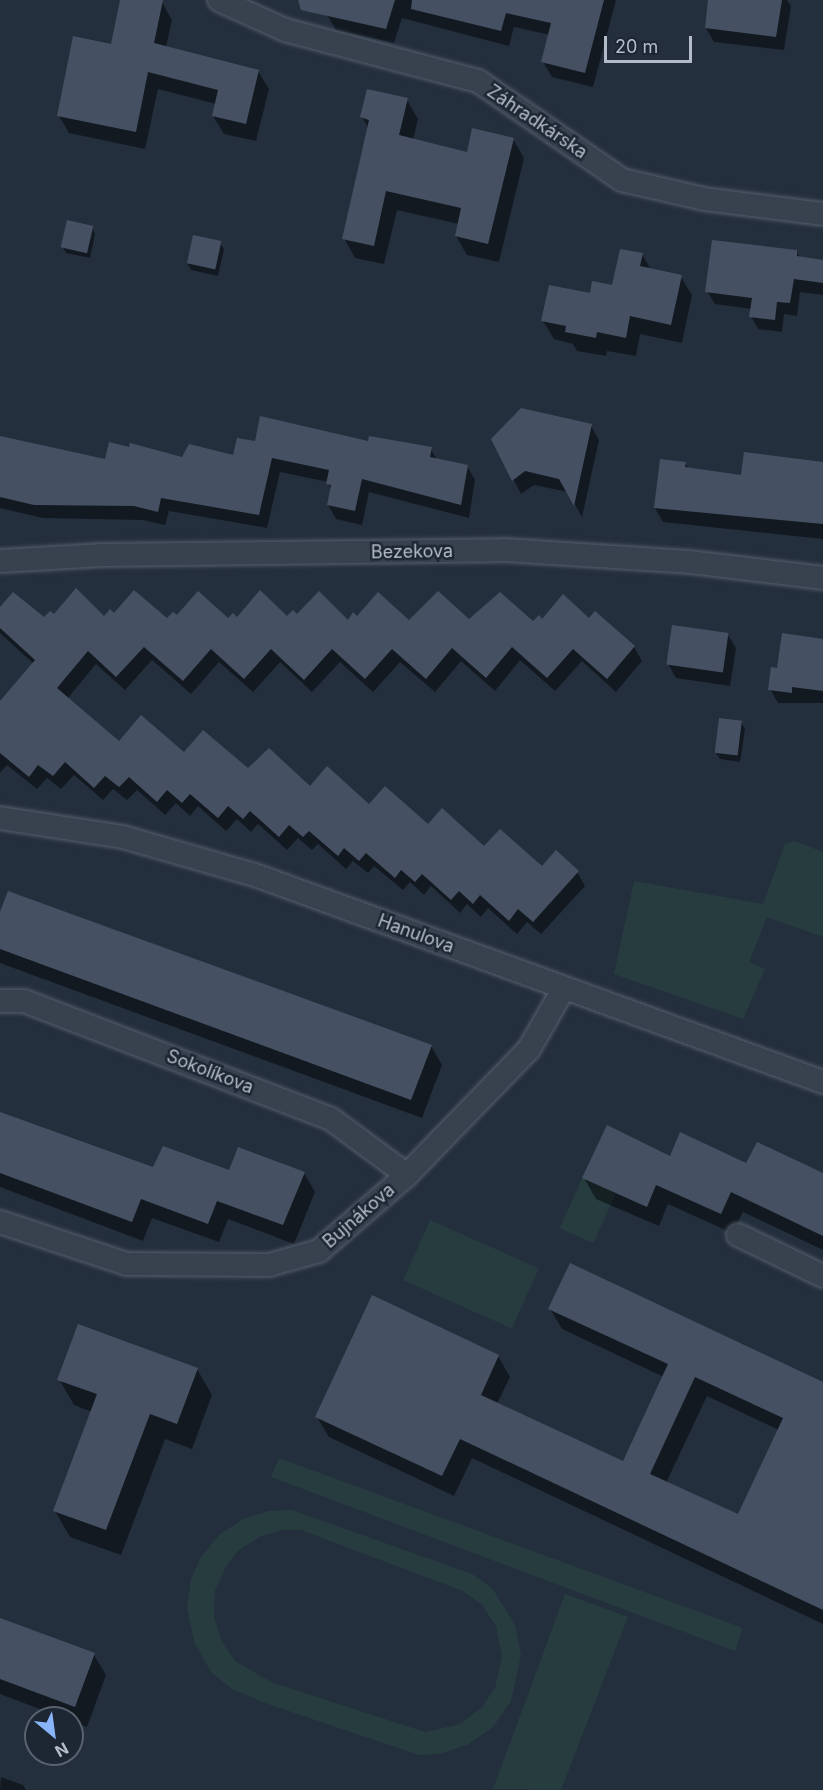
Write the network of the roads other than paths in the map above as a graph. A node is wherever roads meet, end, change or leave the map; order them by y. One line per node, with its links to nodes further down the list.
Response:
1 (219, 0): 2 (street, Záhradkárska)
2 (823, 214)
3 (0, 561): 4 (street, Bezekova)
4 (823, 578)
5 (0, 818): 6 (street, Hanulova)
6 (564, 988): 8 (street, Hanulova); 9 (street, Bujnákova)
7 (0, 1001): 9 (street, Sokolíkova)
8 (823, 1083)
9 (406, 1175): 10 (street, Bujnákova)
10 (0, 1222)
11 (738, 1235): 12 (street)
12 (823, 1276)

